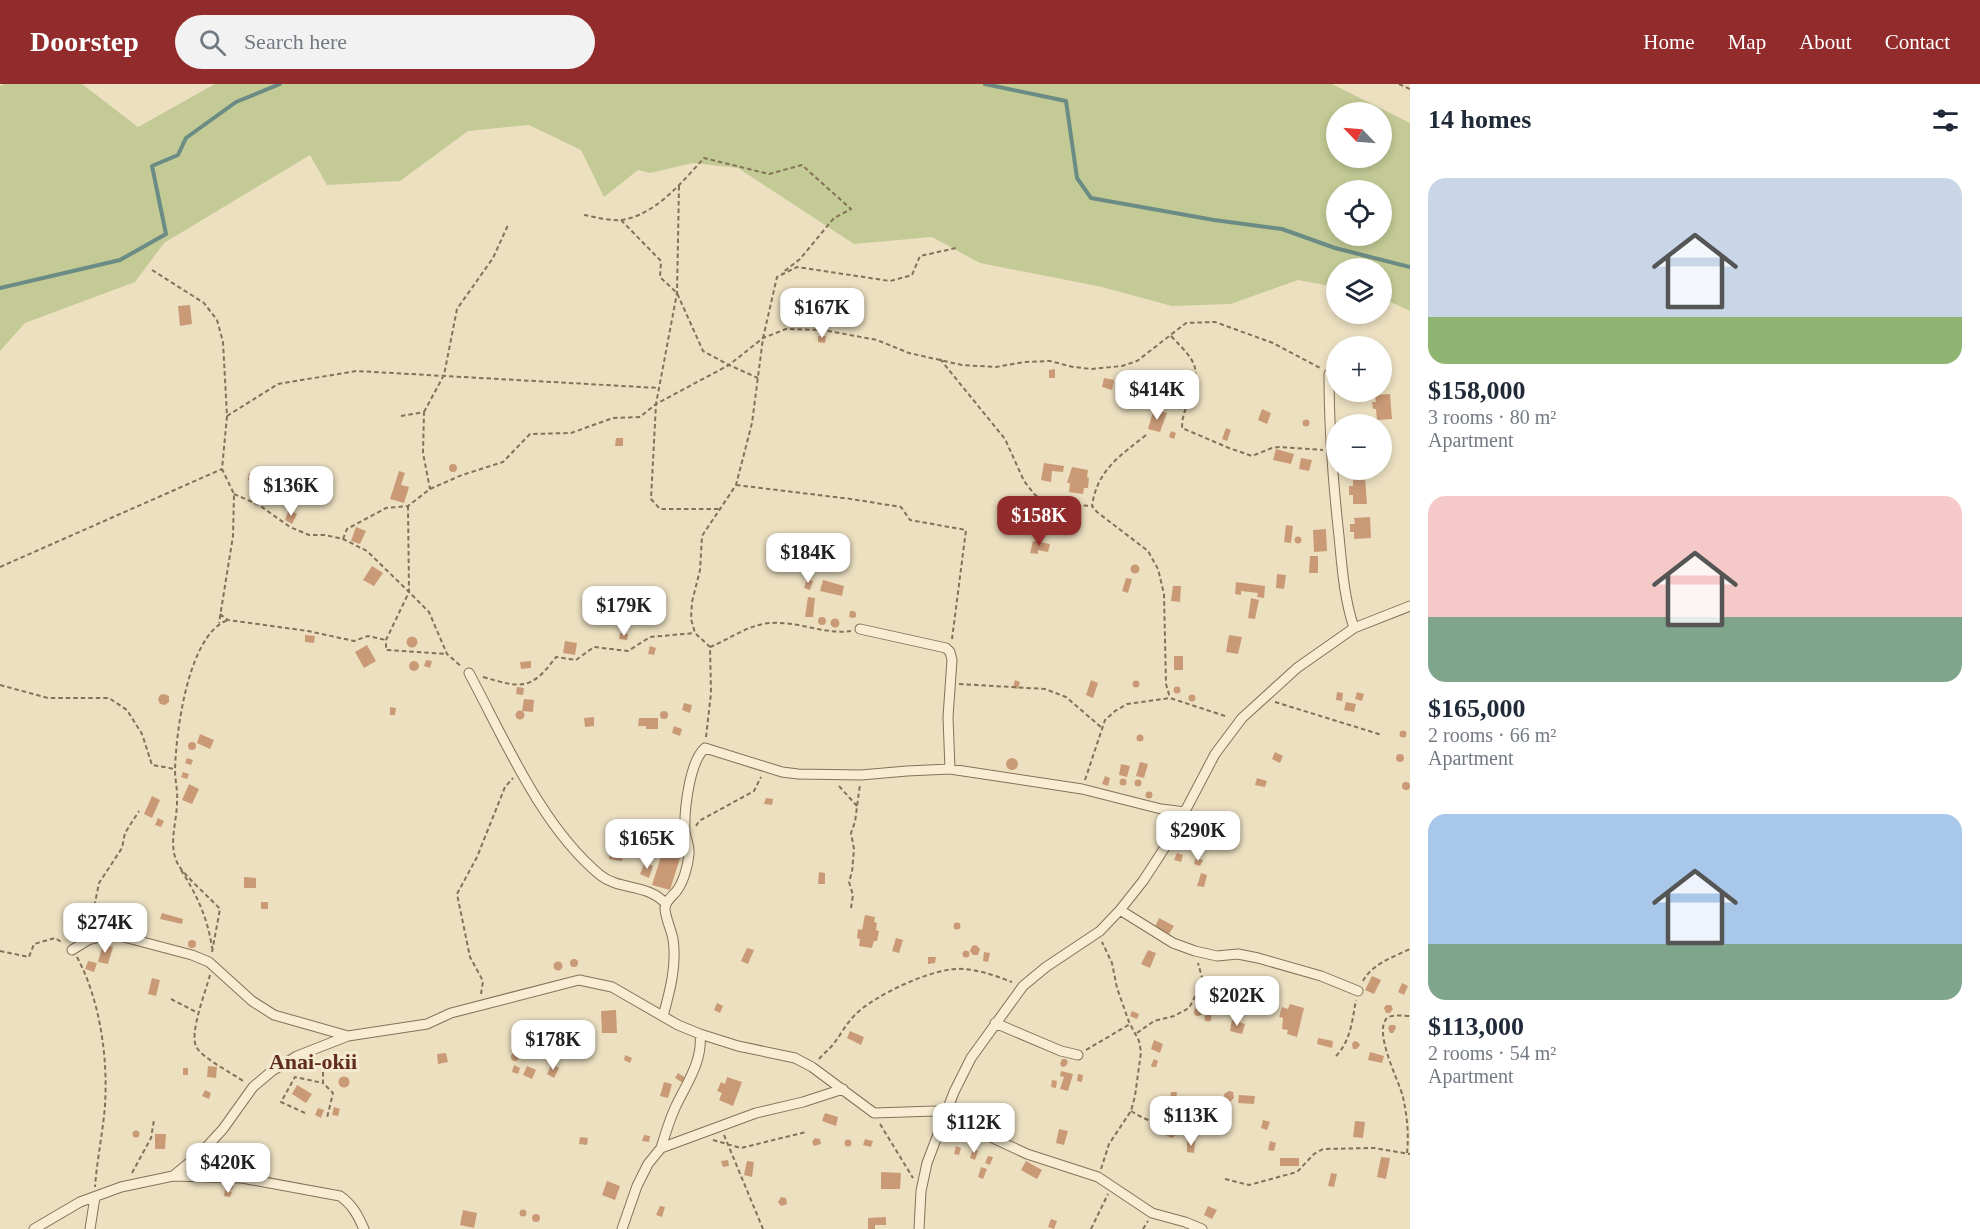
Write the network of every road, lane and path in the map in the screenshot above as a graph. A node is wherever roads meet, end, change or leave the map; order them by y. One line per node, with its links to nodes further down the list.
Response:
1 (1399, 84): 2 (path)
2 (1410, 89)
3 (679, 186): 5 (path); 9 (path); 10 (path)
4 (584, 215): 5 (path)
5 (621, 220): 10 (path)
6 (508, 225): 16 (path)
7 (956, 248): 9 (path)
8 (152, 270): 22 (path)
9 (777, 277): 12 (path)
10 (677, 293): 14 (path); 18 (path)
11 (1170, 335): 13 (path); 15 (path); 24 (path)
12 (763, 338): 13 (path); 14 (path); 17 (path)
13 (940, 359): 31 (path)
14 (729, 365): 17 (path); 19 (path)
15 (1326, 372)
16 (444, 375): 18 (path); 20 (path); 22 (path)
17 (758, 378): 27 (path)
18 (659, 388): 19 (path)
19 (656, 404): 28 (path); 32 (path)
20 (424, 412): 21 (path); 28 (path)
21 (401, 416)
22 (227, 417): 25 (path)
23 (1146, 435): 31 (path)
24 (1326, 451)
25 (222, 469): 29 (path); 34 (path)
26 (1334, 480): 40 (street)
27 (736, 485): 32 (path); 45 (path)
28 (430, 489): 30 (path)
29 (234, 494): 33 (path); 37 (path)
30 (408, 506): 33 (path); 35 (path)
31 (1092, 506): 51 (path)
32 (720, 509): 42 (path)
33 (343, 539): 35 (path)
34 (0, 567)
35 (409, 592): 43 (path); 46 (path)
36 (1410, 606): 40 (street)
37 (220, 614): 38 (path); 39 (path)
38 (228, 620): 39 (path); 43 (path)
39 (219, 623): 57 (path)
40 (1354, 628): 50 (street)
41 (860, 629): 44 (path); 45 (street)
42 (695, 633): 44 (path); 47 (path)
43 (386, 640): 46 (path)
44 (710, 647): 55 (path)
45 (951, 652): 48 (street)
46 (447, 654): 47 (path)
47 (469, 673): 59 (street)
48 (950, 684): 53 (path); 58 (street)
49 (0, 685): 57 (path)
50 (1264, 697): 52 (street); 54 (path)
51 (1170, 698): 52 (path); 53 (path)
52 (1239, 722): 65 (street)
53 (1102, 728): 62 (path)
54 (1383, 735)
55 (705, 748): 56 (street); 68 (street)
56 (766, 766): 60 (street); 66 (path)
57 (175, 769): 67 (path)
58 (950, 769): 61 (street); 62 (street)
59 (521, 770): 68 (street); 81 (path)
60 (829, 775): 61 (street); 63 (path)
61 (861, 775): 63 (path)
62 (1082, 789): 65 (street)
63 (857, 806): 69 (path)
64 (139, 811): 72 (path)
65 (1185, 812): 70 (street)
66 (693, 831)
67 (178, 865): 75 (path); 75 (path)
68 (666, 904): 83 (street)
69 (851, 908)
70 (1120, 910): 71 (street); 76 (street)
71 (1100, 931): 78 (street); 86 (path)
72 (88, 940): 73 (street); 77 (street)
73 (72, 950): 74 (path); 115 (path)
74 (0, 951)
75 (212, 951): 77 (path)
76 (1195, 951): 79 (street); 87 (path)
77 (209, 962): 82 (path); 89 (street)
78 (1023, 986): 85 (street); 92 (path)
79 (1358, 991)
80 (171, 999): 82 (path)
81 (478, 1006): 83 (street); 89 (street)
82 (198, 1013): 94 (path)
83 (663, 1016): 88 (street)
84 (1410, 1016): 108 (path)
85 (995, 1023): 91 (street); 100 (street)
86 (1130, 1024): 87 (path); 91 (path)
87 (1137, 1033): 97 (path)
88 (699, 1034): 92 (street); 107 (street)
89 (348, 1036): 90 (street)
90 (323, 1045): 93 (path); 94 (street)
91 (1078, 1054)
92 (812, 1067): 95 (street)
93 (322, 1083): 98 (path); 101 (path)
94 (253, 1087): 109 (street)
95 (843, 1089): 99 (street); 103 (street)
96 (1204, 1101): 97 (path)
97 (1131, 1111): 110 (path)
98 (305, 1113)
99 (874, 1113): 100 (street); 114 (path)
100 (945, 1117): 110 (street); 114 (street)
101 (327, 1118)
102 (154, 1120): 112 (path)
103 (720, 1127): 105 (street); 106 (path)
104 (806, 1132): 106 (path)
105 (695, 1137): 106 (path); 107 (street)
106 (729, 1145): 120 (path)
107 (661, 1148): 119 (street)
108 (1408, 1154): 111 (path)
109 (173, 1176): 112 (street); 118 (street)
110 (1098, 1177): 113 (street)
111 (1225, 1179)
112 (121, 1187): 115 (street)
113 (1112, 1187): 122 (path); 123 (street)
114 (921, 1191): 121 (street)
115 (95, 1197): 116 (street); 117 (street)
116 (33, 1229)
117 (90, 1229)
118 (364, 1229)
119 (622, 1229)
120 (763, 1229)
121 (919, 1229)
122 (1091, 1229)
123 (1202, 1229)

